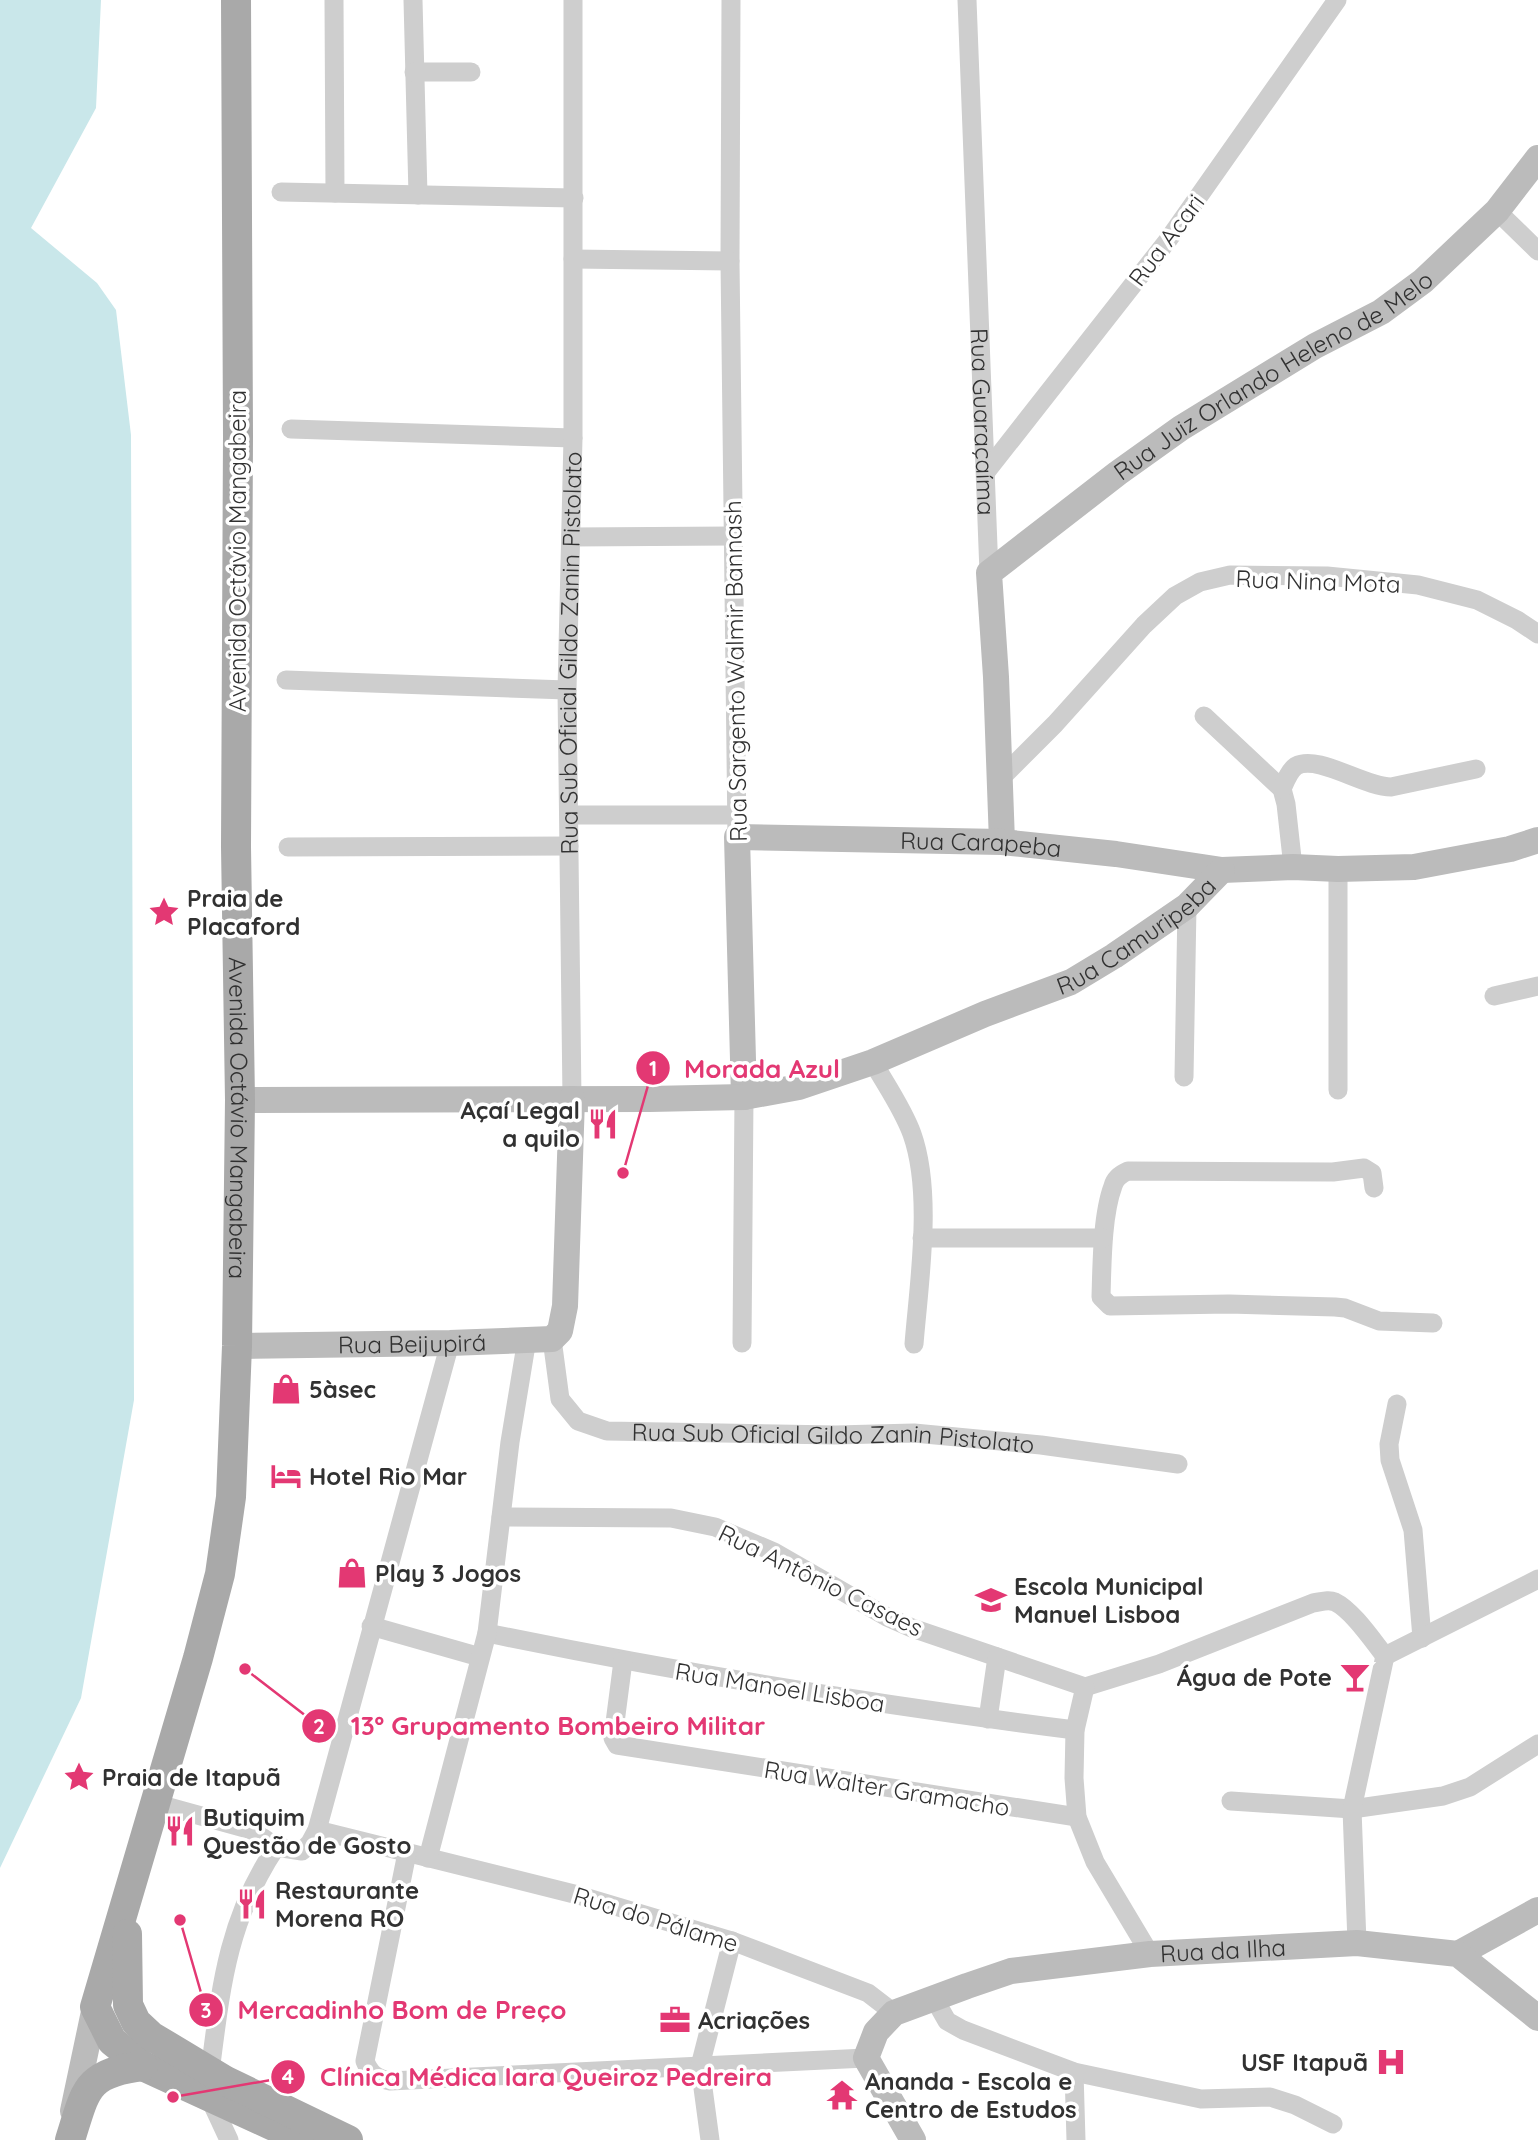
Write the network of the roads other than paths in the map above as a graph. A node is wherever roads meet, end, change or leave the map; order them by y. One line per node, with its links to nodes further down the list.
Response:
1 (236, 0): 49 (main road, Avenida Octávio Mangabeira)
2 (334, 0): 12 (street)
3 (413, 0): 8 (street)
4 (573, 0): 14 (street, Rua Sub Oficial Gildo Zanin Pistolato)
5 (731, 0): 18 (street, Rua Sargento Walmir Bannash)
6 (967, 0): 21 (street, Rua Guaraçaíma)
7 (1337, 0): 21 (street, Rua Acari)
8 (414, 72): 9 (street); 13 (street)
9 (471, 72)
10 (1538, 158): 15 (main road, Rua Juiz Orlando Heleno de Melo)
11 (281, 192): 12 (street)
12 (335, 193): 13 (street)
13 (418, 195): 14 (street)
14 (574, 198): 17 (street, Rua Sub Oficial Gildo Zanin Pistolato)
15 (1497, 211): 16 (street); 24 (main road, Rua Juiz Orlando Heleno de Melo)
16 (1538, 251)
17 (573, 259): 18 (street); 20 (street, Rua Sub Oficial Gildo Zanin Pistolato)
18 (730, 261): 22 (street, Rua Sargento Walmir Bannash)
19 (291, 429): 20 (street)
20 (573, 438): 23 (street, Rua Sub Oficial Gildo Zanin Pistolato)
21 (986, 472): 24 (street, Rua Guaraçaíma)
22 (733, 536): 23 (street); 33 (street, Rua Sargento Walmir Bannash)
23 (571, 537): 27 (street, Rua Sub Oficial Gildo Zanin Pistolato)
24 (989, 573): 30 (main road, Rua Guaraçaíma)
25 (1538, 634): 30 (street, Rua Nina Mota)
26 (286, 680): 27 (street)
27 (567, 690): 32 (street, Rua Sub Oficial Gildo Zanin Pistolato)
28 (1204, 716): 31 (street)
29 (1476, 769): 31 (street)
30 (1001, 778): 35 (main road, Rua Guaraçaíma)
31 (1282, 789): 38 (street)
32 (570, 815): 33 (street, Rua Carapeba); 36 (street, Rua Sub Oficial Gildo Zanin Pistolato)
33 (736, 826): 35 (main road, Rua Carapeba); 47 (main road, Rua Sargento Walmir Bannash)
34 (1538, 840): 39 (main road, Rua Camuripeba)
35 (1002, 842): 40 (main road, Rua Carapeba)
36 (569, 846): 37 (street); 48 (street, Rua Sub Oficial Gildo Zanin Pistolato)
37 (288, 847)
38 (1293, 867): 39 (main road, Rua Camuripeba); 40 (main road, Rua Camuripeba)
39 (1338, 869): 46 (street)
40 (1222, 870): 41 (main road, Rua Camuripeba)
41 (1187, 906): 44 (main road, Rua Camuripeba); 45 (street)
42 (1538, 986): 43 (street)
43 (1494, 996)
44 (873, 1062): 47 (main road, Rua Camuripeba); 51 (street)
45 (1184, 1077)
46 (1338, 1090)
47 (744, 1097): 48 (main road, Rua Camuripeba); 56 (street, Rua Sargento Walmir Bannash)
48 (572, 1099): 49 (main road, Rua Camuripeba); 54 (main road, Rua Sub Oficial Gildo Zanin Pistolato)
49 (240, 1100): 58 (main road, Avenida Octávio Mangabeira)
50 (1374, 1188): 52 (street)
51 (922, 1238): 52 (street); 57 (street)
52 (1103, 1238): 53 (street)
53 (1433, 1323)
54 (539, 1339): 55 (main road, Rua Beijupirá); 60 (street, Rua Sub Oficial Gildo Zanin Pistolato); 61 (street)
55 (450, 1343): 58 (main road, Rua Beijupirá); 63 (street)
56 (742, 1343)
57 (914, 1344)
58 (237, 1346): 75 (main road, Avenida Octávio Mangabeira)
59 (1397, 1404): 65 (street)
60 (1178, 1464)
61 (501, 1517): 64 (street); 68 (street, Rua Antônio Casaes)
62 (1538, 1579): 65 (street)
63 (371, 1626): 67 (street); 78 (street)
64 (487, 1633): 67 (street); 69 (street, Rua Manoel Lisboa)
65 (1422, 1638): 66 (street)
66 (1385, 1656): 70 (street); 76 (street)
67 (480, 1657): 81 (street)
68 (998, 1657): 70 (street, Rua Antônio Casaes); 71 (street)
69 (623, 1661): 71 (street, Rua Manoel Lisboa); 77 (street, Rua Walter Gramacho)
70 (1085, 1687): 72 (street)
71 (988, 1719): 72 (street, Rua Manoel Lisboa)
72 (1075, 1730): 77 (street)
73 (1538, 1744): 76 (street)
74 (1231, 1801): 76 (street)
75 (154, 1803): 79 (street); 82 (main road, Avenida Octávio Mangabeira)
76 (1352, 1809): 85 (street)
77 (1077, 1818): 86 (street)
78 (317, 1830): 79 (street); 80 (street, Rua do Pálame)
79 (276, 1847): 96 (street)
80 (407, 1853): 81 (street, Rua do Pálame); 94 (street)
81 (428, 1858): 84 (street, Rua do Pálame)
82 (128, 1891): 89 (main road, Avenida Octávio Mangabeira); 96 (main road)
83 (1538, 1910): 87 (main road)
84 (732, 1941): 90 (street, Rua do Pálame); 94 (street)
85 (1357, 1943): 86 (main road, Rua da Ilha); 87 (main road, Rua da Ilha)
86 (1150, 1954): 88 (main road, Rua da Ilha)
87 (1458, 1954): 91 (main road)
88 (935, 2000): 90 (main road, Rua da Ilha); 95 (street)
89 (95, 2007): 93 (main road); 98 (main road)
90 (894, 2013): 92 (main road)
91 (1538, 2018)
92 (866, 2058): 94 (street); 103 (main road)
93 (144, 2066): 96 (main road); 98 (main road)
94 (701, 2066): 102 (street)
95 (1074, 2072): 97 (street); 104 (street)
96 (210, 2084): 99 (street); 100 (main road); 101 (main road)
97 (1333, 2124)
98 (70, 2140)
99 (228, 2140)
100 (303, 2140)
101 (348, 2140)
102 (710, 2140)
103 (913, 2140)
104 (1076, 2140)

